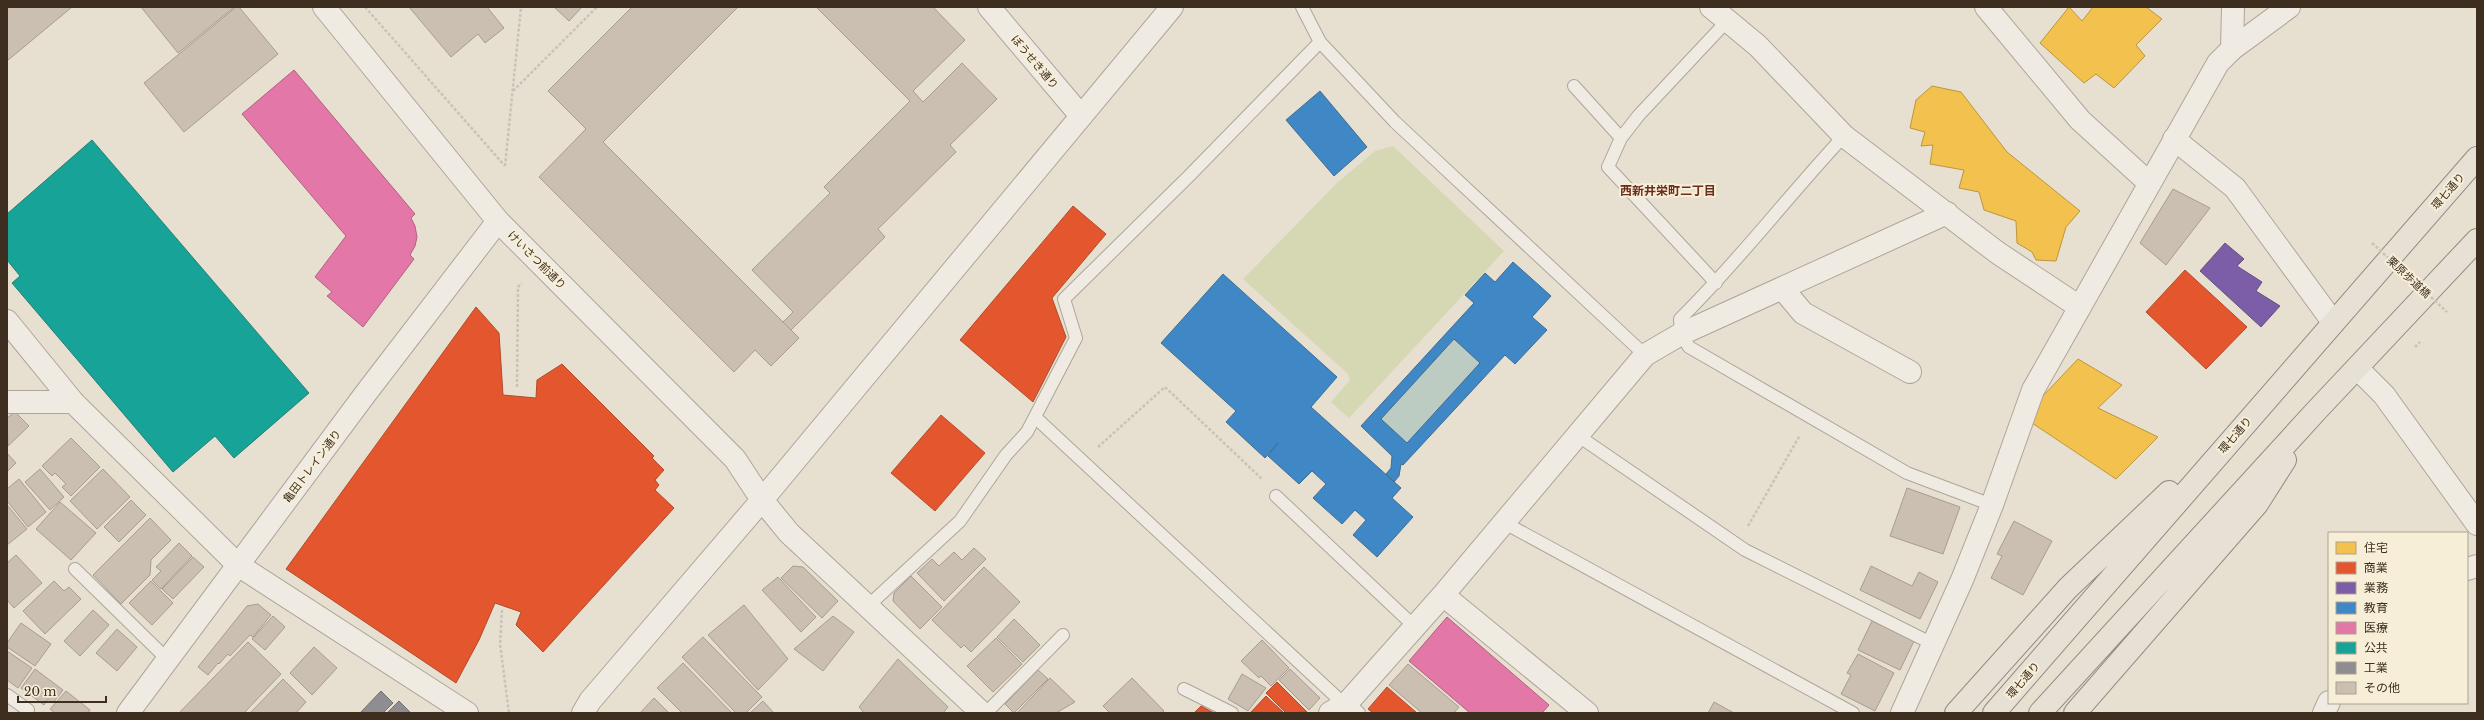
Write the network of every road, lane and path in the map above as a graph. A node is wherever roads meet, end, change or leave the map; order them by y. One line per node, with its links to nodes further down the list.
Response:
1 (324, 7): 23 (street, けいさつ前通り)
2 (365, 7): 15 (path)
3 (521, 7): 15 (path)
4 (597, 7): 15 (path)
5 (989, 7): 16 (street, ぼうせき通り)
6 (1172, 7): 16 (street)
7 (1302, 7): 12 (lane)
8 (1986, 7): 21 (street)
9 (2234, 7): 13 (street)
10 (2289, 7): 13 (street)
11 (1719, 14): 17 (street); 18 (lane)
12 (1320, 42): 34 (lane); 43 (lane)
13 (2232, 49): 19 (street)
14 (1574, 86): 18 (lane)
15 (513, 91)
16 (1081, 116): 47 (street)
17 (1844, 136): 22 (street); 27 (lane)
18 (1621, 138): 27 (lane)
19 (2174, 139): 21 (street); 32 (street)
20 (2477, 158): 32 (main road, 環七通り)
21 (2149, 183): 29 (street)
22 (1946, 213): 28 (street); 29 (street)
23 (498, 221): 47 (street, けいさつ前通り); 52 (street, 亀田トレイン通り)
24 (2477, 240): 35 (main road)
25 (2372, 243): 30 (path, 栗原歩道橋, bridge)
26 (525, 280): 37 (path)
27 (1716, 283): 33 (lane)
28 (1782, 288): 33 (street); 36 (street)
29 (2078, 306): 48 (street)
30 (2447, 312)
31 (7, 322): 40 (street)
32 (2334, 322): 38 (main road, 環七通り)
33 (1681, 334): 34 (street); 42 (lane)
34 (1645, 355): 44 (street)
35 (2357, 368): 41 (main road); 50 (street)
36 (1910, 372)
37 (517, 387)
38 (2266, 399): 75 (main road); 76 (main road, 環七通り)
39 (7, 402): 40 (street)
40 (73, 402): 52 (street)
41 (2317, 410): 77 (main road); 78 (main road)
42 (1810, 417): 48 (lane); 51 (path)
43 (1036, 418): 45 (lane); 55 (lane)
44 (1577, 435): 49 (street); 51 (lane)
45 (1082, 461): 46 (path); 63 (lane)
46 (1276, 496): 57 (lane)
47 (762, 500): 55 (street, けいさつ前通り); 68 (street)
48 (1992, 505): 59 (street)
49 (1503, 522): 54 (street); 73 (lane)
50 (2477, 524)
51 (1737, 545): 59 (lane)
52 (238, 565): 60 (street, 亀田トレイン通り); 66 (street)
53 (75, 569): 60 (lane)
54 (1442, 595): 57 (street); 72 (street)
55 (868, 606): 69 (street, けいさつ前通り)
56 (502, 610): 67 (path)
57 (1414, 626): 63 (street)
58 (1063, 634): 70 (lane)
59 (1933, 644): 74 (street)
60 (168, 660): 65 (street, 亀田トレイン通り)
61 (1184, 689): 71 (lane)
62 (7, 696): 64 (lane)
63 (1345, 708)
64 (28, 710)
65 (128, 713)
66 (467, 713)
67 (509, 713)
68 (583, 713)
69 (982, 713)
70 (986, 713)
71 (1232, 713)
72 (1587, 713)
73 (1853, 713)
74 (1902, 713)
75 (1956, 713)
76 (1994, 713)
77 (2040, 713)
78 (2075, 713)

